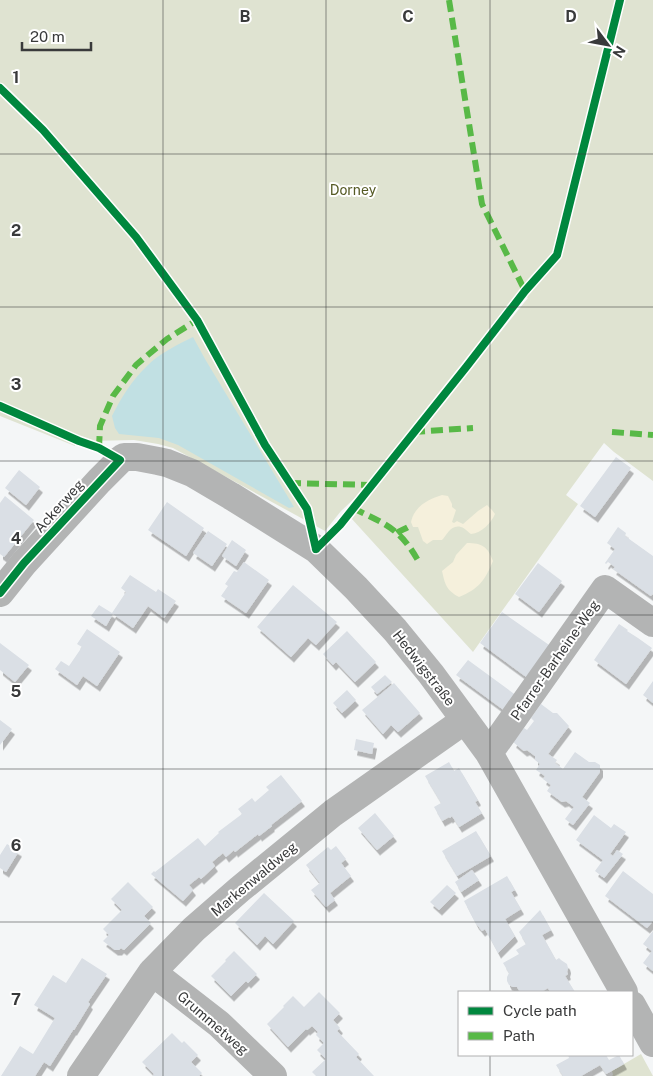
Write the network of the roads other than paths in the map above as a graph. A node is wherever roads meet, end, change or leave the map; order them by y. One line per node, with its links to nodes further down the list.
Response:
1 (120, 460): 2 (street, Ackerweg); 4 (street, Hedwigstraße)
2 (0, 593)
3 (653, 623): 5 (street, Pfarrer-Barheine-Weg)
4 (465, 720): 5 (street, Hedwigstraße); 6 (street, Markenwaldweg)
5 (489, 753): 7 (street, Hedwigstraße)
6 (152, 972): 10 (street, Markenwaldweg); 11 (street, Grummetweg)
7 (623, 991)
8 (633, 1007): 9 (street)
9 (653, 1043)
10 (80, 1076)
11 (273, 1076)

